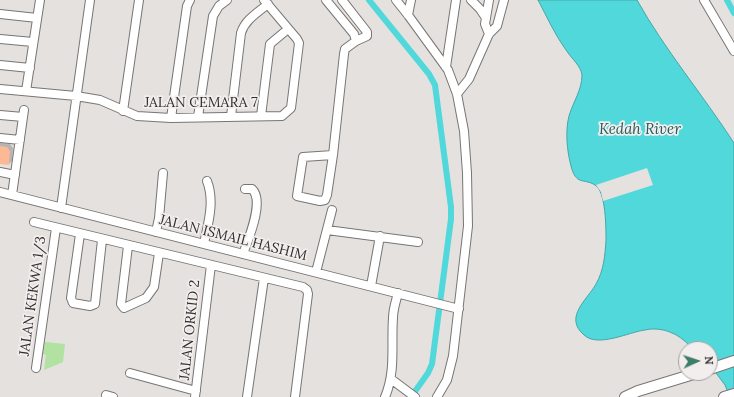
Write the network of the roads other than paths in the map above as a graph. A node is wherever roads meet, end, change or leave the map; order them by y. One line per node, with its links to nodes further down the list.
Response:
1 (40, 0): 18 (street)
2 (90, 0): 32 (street)
3 (140, 0): 33 (street)
4 (190, 0): 38 (street)
5 (226, 0): 37 (street)
6 (326, 0): 23 (street)
7 (342, 0): 23 (street)
8 (396, 0): 17 (street)
9 (411, 0): 17 (street)
10 (456, 0): 27 (street)
11 (471, 0): 19 (street)
12 (489, 0): 19 (street)
13 (504, 0): 21 (street)
14 (704, 0): 25 (street)
15 (266, 2): 20 (street); 35 (street)
16 (0, 14): 18 (street)
17 (408, 15): 27 (street)
18 (37, 18): 24 (street)
19 (486, 18): 21 (street)
20 (288, 29): 36 (street); 36 (street, JALAN CEMARA 7)
21 (489, 34): 31 (street)
22 (0, 39): 24 (street)
23 (356, 40): 41 (street)
24 (34, 42): 28 (street)
25 (734, 51)
26 (0, 65): 28 (street)
27 (446, 67): 31 (street)
28 (30, 68): 30 (street)
29 (0, 89): 30 (street, JALAN CEMARA 7)
30 (26, 91): 32 (street, JALAN CEMARA 7)
31 (457, 94): 68 (street)
32 (76, 96): 33 (street, JALAN CEMARA 7); 49 (street)
33 (122, 111): 38 (street, JALAN CEMARA 7)
34 (0, 116): 40 (street)
35 (231, 116): 36 (street, JALAN CEMARA 7); 37 (street, JALAN CEMARA 7)
36 (261, 116)
37 (198, 117): 38 (street, JALAN CEMARA 7)
38 (171, 118)
39 (0, 138): 40 (street)
40 (20, 140): 44 (street)
41 (333, 155): 41 (street)
42 (0, 172): 44 (street)
43 (163, 173): 54 (street)
44 (15, 175): 48 (street)
45 (207, 181): 59 (street)
46 (245, 189): 62 (street)
47 (0, 192): 48 (street, JALAN ISMAIL HASHIM)
48 (12, 194): 49 (street, JALAN ISMAIL HASHIM)
49 (61, 208): 54 (street, JALAN ISMAIL HASHIM)
50 (332, 210): 53 (street)
51 (34, 222): 52 (street)
52 (56, 228): 55 (street); 71 (street, JALAN KEKWA 1/3)
53 (327, 230): 56 (street); 64 (street)
54 (156, 232): 59 (street, JALAN ISMAIL HASHIM)
55 (80, 234): 57 (street); 57 (street)
56 (380, 236): 58 (street); 66 (street)
57 (102, 240): 60 (street)
58 (418, 242)
59 (204, 244): 62 (street, JALAN ISMAIL HASHIM)
60 (128, 246): 61 (street); 61 (street)
61 (158, 253): 63 (street)
62 (244, 254): 64 (street, JALAN ISMAIL HASHIM)
63 (211, 265): 65 (street); 75 (street, JALAN ORKID 2)
64 (316, 272): 66 (street, JALAN ISMAIL HASHIM)
65 (264, 278): 77 (street); 78 (street)
66 (371, 286): 67 (street, JALAN ISMAIL HASHIM)
67 (398, 293): 68 (street, JALAN ISMAIL HASHIM); 73 (street)
68 (459, 309): 81 (street)
69 (734, 361): 70 (main road)
70 (718, 366)
71 (36, 368)
72 (130, 373): 75 (street)
73 (391, 379): 79 (street); 80 (street)
74 (678, 379): 82 (main road)
75 (196, 394)
76 (734, 394): 83 (main road)
77 (247, 397)
78 (295, 397)
79 (385, 397)
80 (415, 397)
81 (437, 397)
82 (625, 397)
83 (724, 397)

